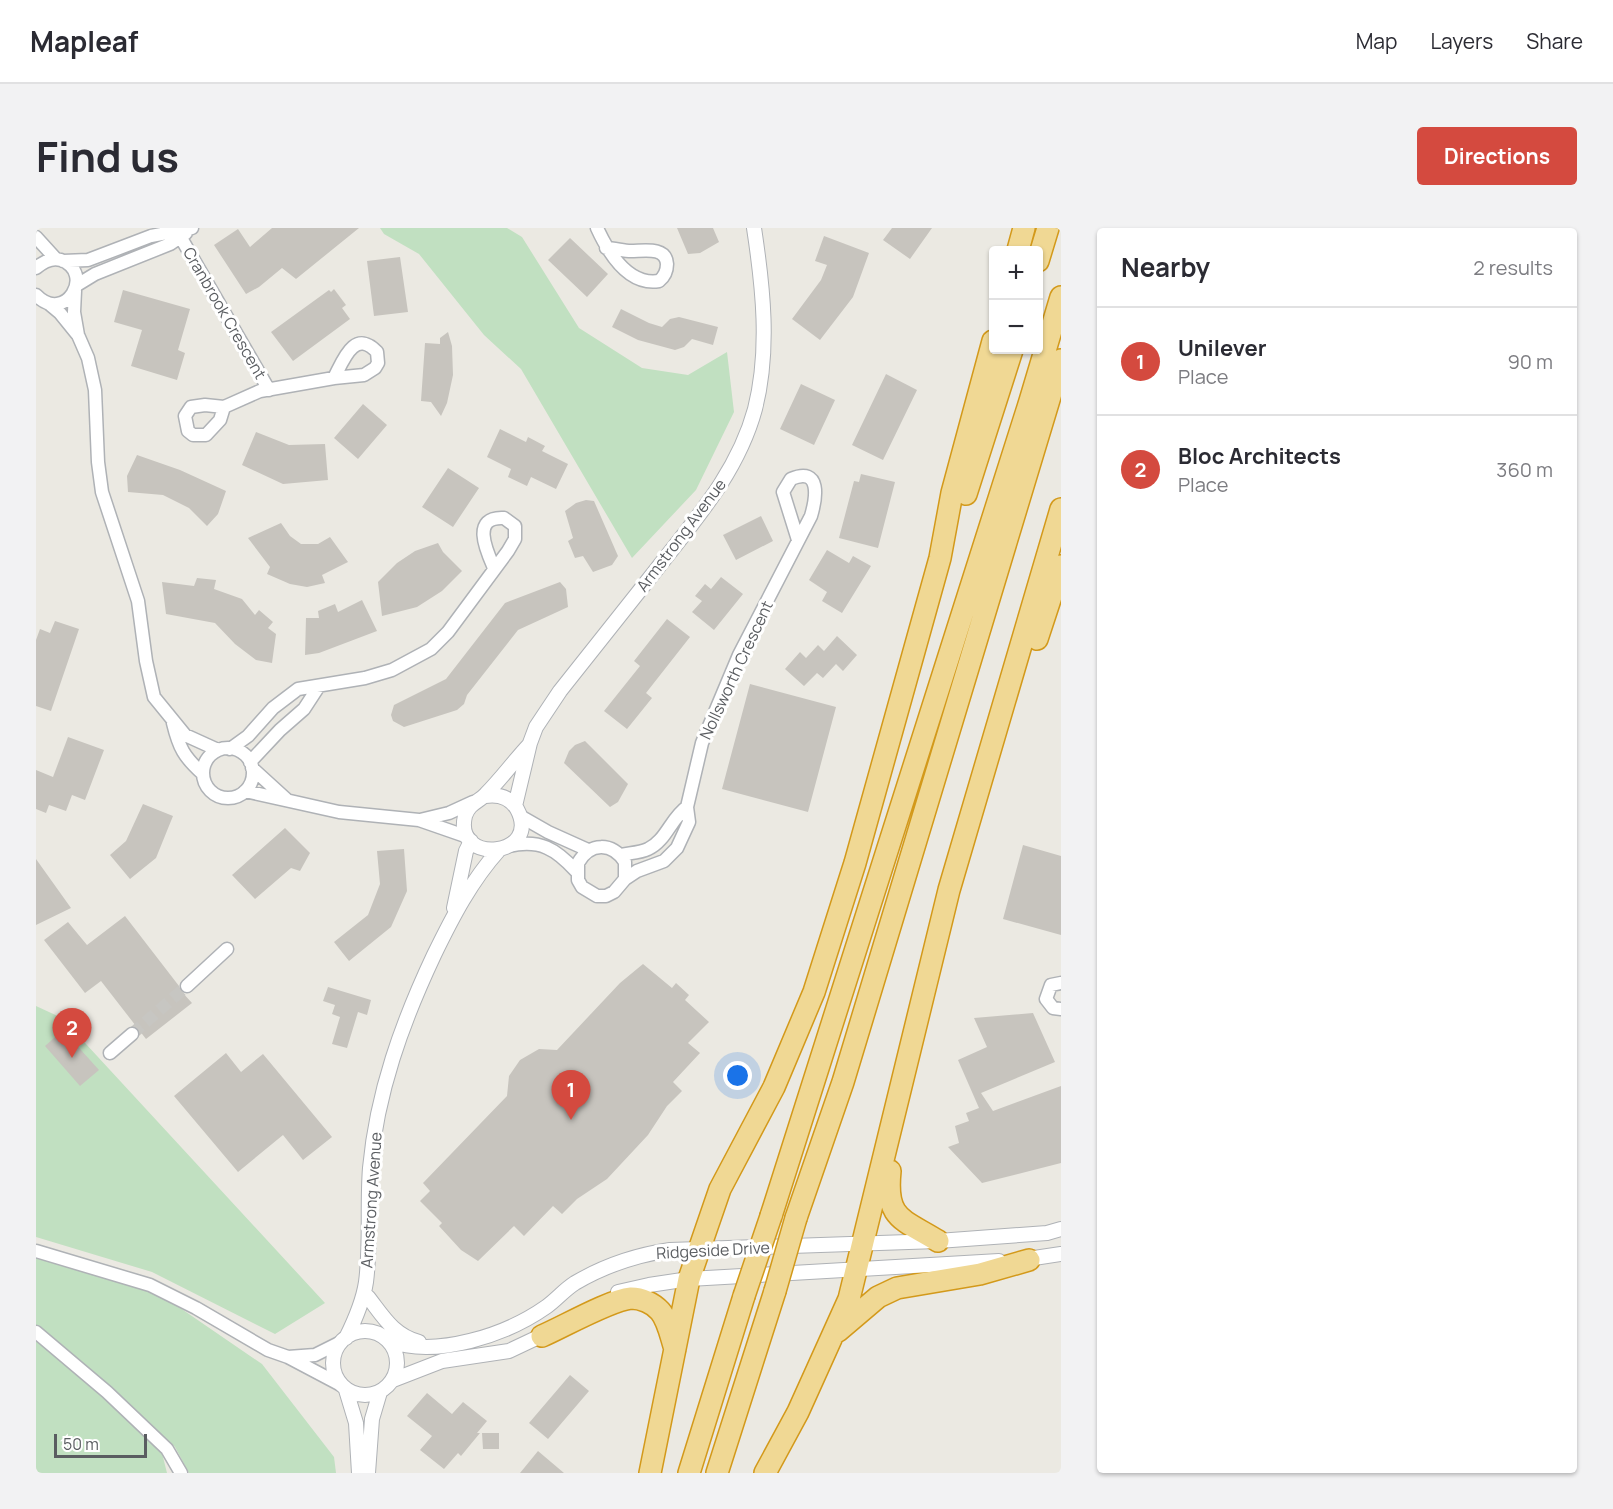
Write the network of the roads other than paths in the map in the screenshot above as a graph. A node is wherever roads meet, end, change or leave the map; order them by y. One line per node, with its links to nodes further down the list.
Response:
1 (192, 228): 6 (street, Cranbrook Crescent)
2 (597, 228): 10 (street)
3 (753, 228): 31 (street, Armstrong Avenue)
4 (1024, 228): 8 (highway)
5 (1048, 228): 9 (highway)
6 (179, 234): 11 (street, Cranbrook Crescent); 13 (street, Cranbrook Crescent); 22 (street, Cranbrook Crescent)
7 (36, 237): 11 (street)
8 (1019, 246)
9 (1043, 246)
10 (606, 248): 10 (street)
11 (60, 260): 12 (street, Cranbrook Crescent); 13 (street)
12 (36, 268)
13 (76, 288): 16 (street, Cranbrook Crescent); 17 (street)
14 (36, 295): 16 (street)
15 (1061, 297): 81 (highway, bridge)
16 (47, 303): 17 (street)
17 (78, 335): 30 (street)
18 (989, 354): 26 (highway)
19 (1011, 354): 26 (highway)
20 (1061, 360): 82 (highway, bridge)
21 (334, 378): 22 (street, Cranbrook Crescent)
22 (269, 390): 23 (street, Cranbrook Crescent)
23 (224, 407)
24 (1061, 509): 47 (highway)
25 (798, 540): 25 (street, Nollsworth Crescent); 38 (street, Nollsworth Crescent)
26 (940, 558): 59 (highway)
27 (1061, 566): 47 (highway)
28 (494, 568): 29 (street)
29 (319, 686): 32 (street); 33 (street)
30 (173, 722): 32 (street); 34 (street)
31 (530, 743): 36 (street, Armstrong Avenue); 39 (street, Armstrong Avenue)
32 (224, 749): 33 (street); 34 (street)
33 (251, 765): 35 (street); 37 (street)
34 (203, 774): 35 (street)
35 (245, 791): 37 (street)
36 (479, 799): 39 (street); 40 (street); 41 (street)
37 (290, 802): 40 (street)
38 (687, 807): 44 (street); 46 (street, Nollsworth Crescent)
39 (518, 811): 42 (street); 43 (street)
40 (419, 820): 41 (street)
41 (469, 839): 42 (street); 48 (street, Armstrong Avenue)
42 (504, 848): 45 (street); 48 (street, Armstrong Avenue)
43 (588, 850): 44 (street); 45 (street)
44 (620, 855): 46 (street)
45 (576, 871): 46 (street)
46 (625, 879)
47 (950, 890): 55 (highway)
48 (453, 916): 65 (street, Armstrong Avenue)
49 (227, 949): 51 (street)
50 (1061, 983): 52 (street)
51 (187, 986)
52 (1061, 1009)
53 (132, 1034): 54 (street)
54 (110, 1053)
55 (892, 1129): 57 (highway); 58 (highway)
56 (1061, 1229): 57 (street, Ridgeside Drive)
57 (938, 1241): 58 (street, Ridgeside Drive)
58 (864, 1243): 59 (street, Ridgeside Drive); 63 (highway)
59 (699, 1249): 64 (highway); 71 (street, Ridgeside Drive)
60 (36, 1251): 73 (street)
61 (1061, 1254): 62 (street, Ridgeside Drive)
62 (1029, 1260): 63 (street, Ridgeside Drive); 67 (highway)
63 (856, 1270): 64 (street, Ridgeside Drive); 67 (highway)
64 (689, 1279): 68 (street, Ridgeside Drive); 72 (highway)
65 (367, 1290): 69 (street, Armstrong Avenue); 70 (street, Armstrong Avenue); 71 (street)
66 (36, 1332): 77 (street)
67 (833, 1335): 83 (highway)
68 (542, 1336): 72 (highway); 74 (street, Ridgeside Drive)
69 (385, 1338): 70 (street); 71 (street, Ridgeside Drive); 74 (street)
70 (342, 1340): 73 (street); 75 (street)
71 (435, 1346)
72 (675, 1350): 80 (highway)
73 (288, 1357): 75 (street)
74 (393, 1380): 76 (street)
75 (343, 1388): 76 (street); 78 (street)
76 (380, 1392): 79 (street)
77 (182, 1473)
78 (359, 1473)
79 (368, 1473)
80 (650, 1473)
81 (689, 1473)
82 (717, 1473)
83 (765, 1473)

